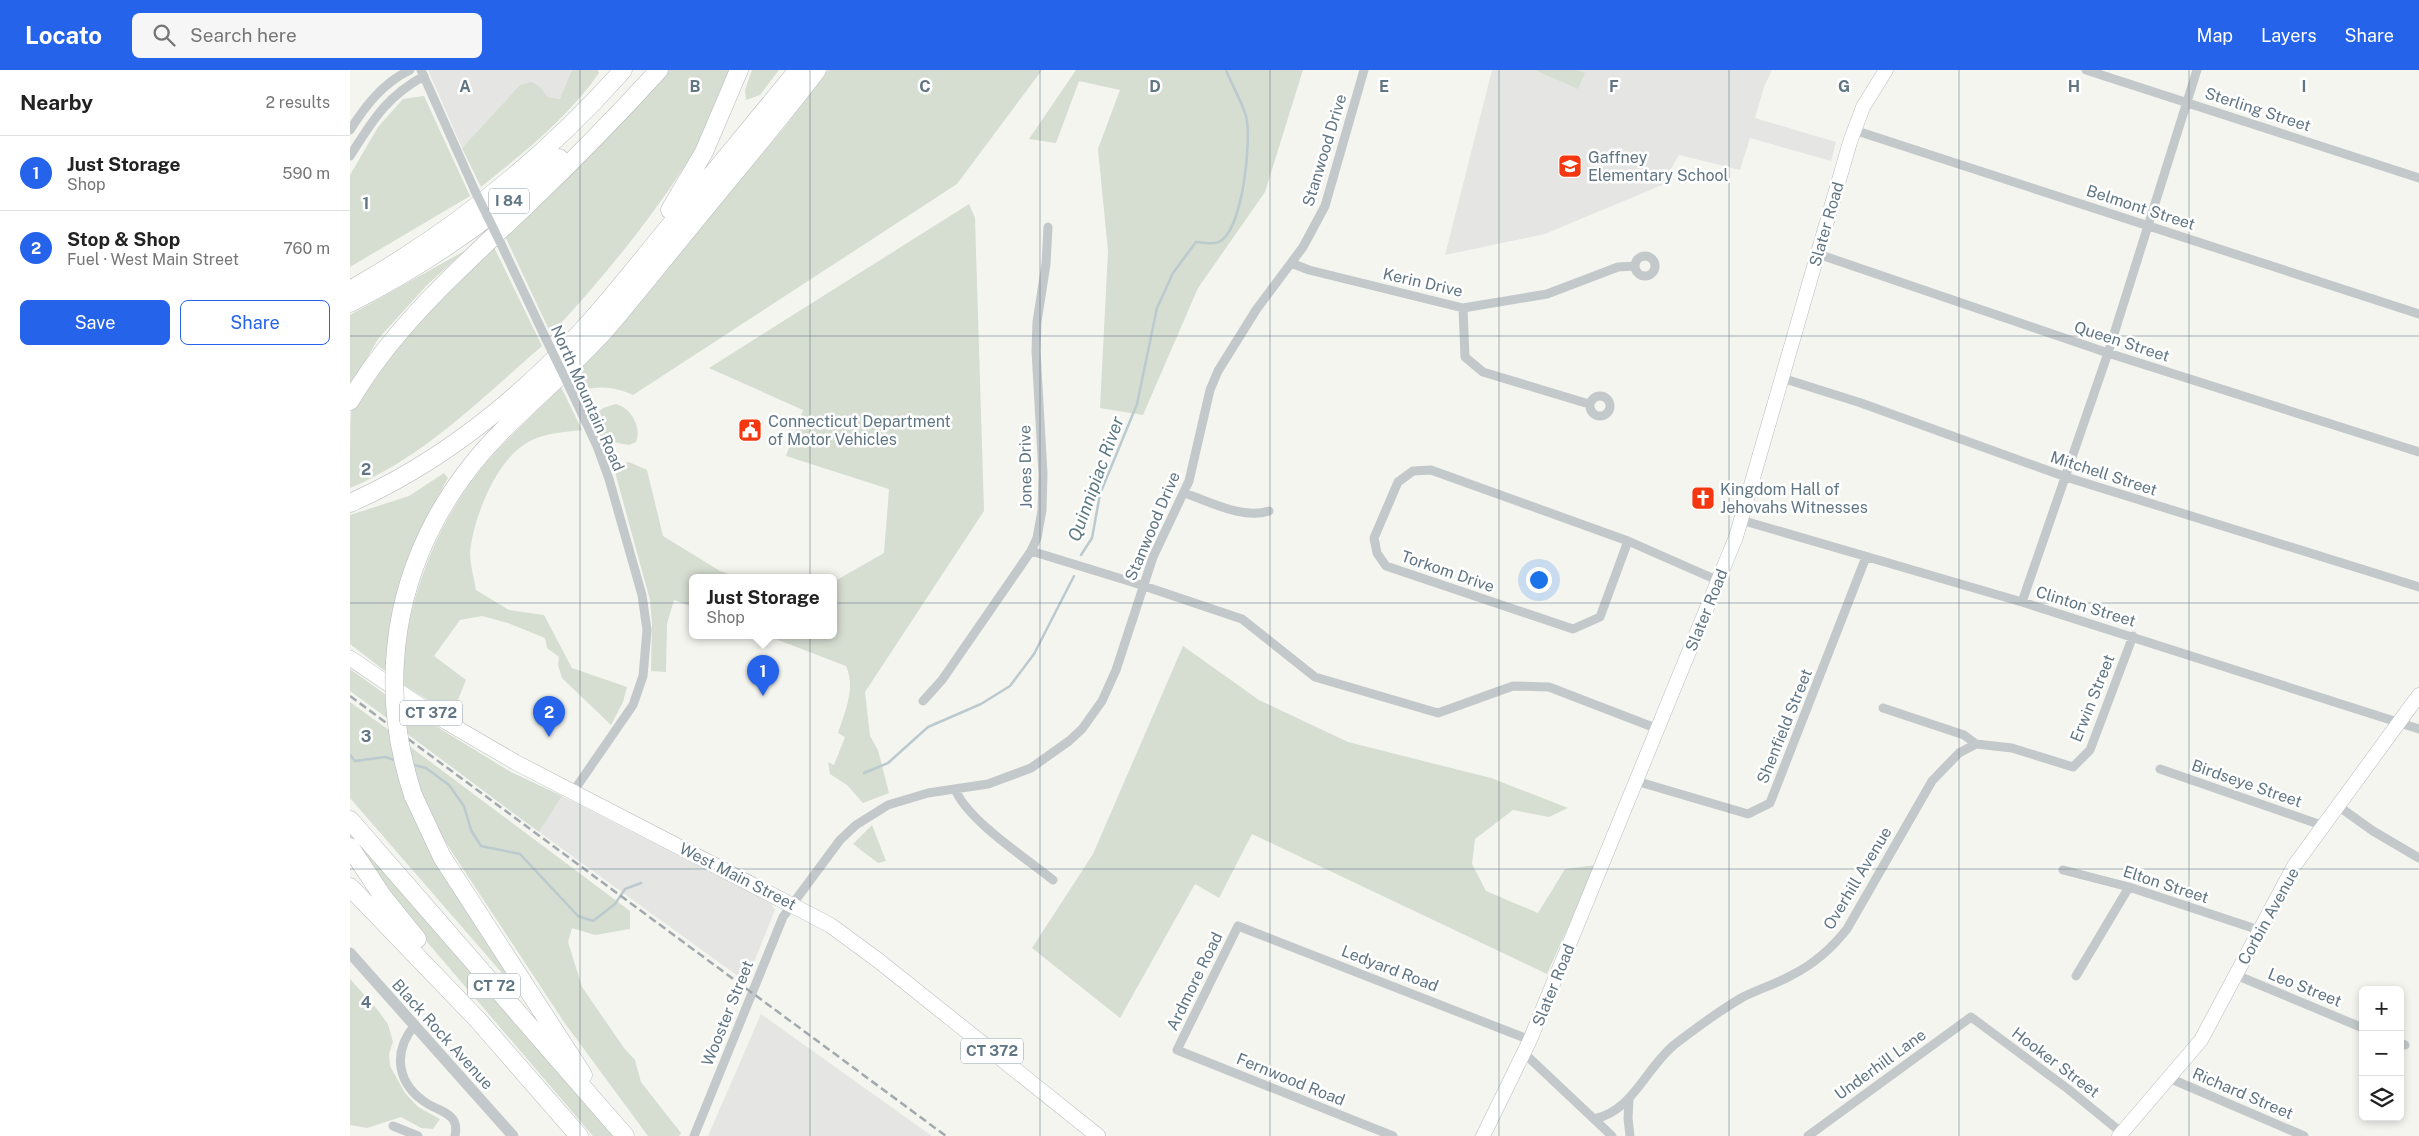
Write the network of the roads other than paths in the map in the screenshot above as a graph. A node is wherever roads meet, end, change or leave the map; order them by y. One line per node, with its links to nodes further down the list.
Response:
1 (410, 70): 14 (street)
2 (623, 70): 24 (highway)
3 (645, 70): 25 (highway, I 84)
4 (659, 70): 30 (highway)
5 (739, 70): 20 (highway)
6 (798, 70): 20 (highway)
7 (816, 70): 89 (highway, bridge)
8 (1364, 70): 22 (street, Stanwood Drive)
9 (1886, 70): 15 (main road, Slater Road)
10 (2086, 70): 13 (street, Sterling Street)
11 (2197, 70): 13 (street)
12 (422, 73): 16 (street); 57 (street, North Mountain Road, bridge)
13 (2186, 101): 17 (street, Sterling Street); 18 (street)
14 (350, 130)
15 (1854, 130): 18 (street, Belmont Street); 21 (main road, Slater Road)
16 (350, 156)
17 (2419, 178)
18 (2147, 224): 27 (street, Belmont Street); 28 (street)
19 (1048, 227): 39 (street, Jones Drive)
20 (647, 252): 35 (highway)
21 (1818, 254): 28 (street, Queen Street); 29 (main road, Slater Road)
22 (1291, 263): 26 (street, Kerin Drive); 34 (street, Stanwood Drive)
23 (1635, 266): 26 (street, Kerin Drive)
24 (350, 290)
25 (350, 303)
26 (1463, 308): 31 (street)
27 (2419, 314)
28 (2108, 353): 32 (street, Queen Street); 33 (street)
29 (1782, 378): 33 (street, Mitchell Street); 37 (main road, Slater Road)
30 (350, 401)
31 (1590, 404)
32 (2419, 452)
33 (2066, 477): 43 (street, Mitchell Street); 44 (street)
34 (1184, 493): 36 (street); 42 (street, Stanwood Drive)
35 (350, 502)
36 (1269, 511)
37 (1741, 520): 40 (street, Clinton Street); 41 (main road, Slater Road)
38 (1628, 541): 38 (street, Torkom Drive); 41 (street, Torkom Drive)
39 (1031, 551): 42 (street); 48 (street, Jones Drive)
40 (1866, 558): 44 (street, Clinton Street); 55 (street, Shenfield Street)
41 (1719, 581): 51 (main road, Slater Road)
42 (1143, 586): 51 (street); 56 (street, Stanwood Drive)
43 (2419, 588)
44 (2022, 602): 45 (street, Clinton Street)
45 (2133, 636): 50 (street, Clinton Street); 53 (street, Erwin Street)
46 (350, 658): 57 (main road, West Main Street / CT 372)
47 (2419, 695): 50 (main road, Corbin Avenue)
48 (923, 701)
49 (1883, 708): 53 (street)
50 (2399, 722): 52 (street, Clinton Street); 58 (main road, Corbin Avenue)
51 (1658, 729): 55 (main road, Slater Road)
52 (2419, 729)
53 (1976, 744): 79 (street, Overhill Avenue)
54 (2160, 769): 60 (street, Birdseye Street)
55 (1636, 781): 76 (main road, Slater Road)
56 (955, 789): 64 (street); 67 (street, Stanwood Drive)
57 (573, 792): 67 (main road, West Main Street / CT 372)
58 (2338, 806): 60 (main road, Corbin Avenue); 62 (street)
59 (350, 820): 89 (highway, CT 72)
60 (2324, 826): 69 (main road, Corbin Avenue)
61 (350, 847): 80 (highway)
62 (2419, 858)
63 (2063, 870): 66 (street, Elton Street)
64 (1053, 880)
65 (350, 887): 80 (highway, CT 72)
66 (2129, 887): 69 (street, Elton Street); 72 (street)
67 (792, 903): 90 (street, Wooster Street); 91 (main road, West Main Street / CT 372)
68 (1238, 926): 76 (street, Ledyard Road); 77 (street, Ardmore Road)
69 (2259, 930): 71 (main road, Corbin Avenue)
70 (350, 953): 74 (street, Black Rock Avenue)
71 (2236, 975): 75 (street, Leo Street); 78 (main road, Corbin Avenue)
72 (2076, 976)
73 (1971, 1017): 83 (street, Underhill Lane); 84 (street, Hooker Street)
74 (414, 1026): 86 (street); 87 (street, Black Rock Avenue)
75 (2359, 1026)
76 (1527, 1046): 81 (street); 93 (main road, Slater Road)
77 (1177, 1050): 92 (street, Fernwood Road)
78 (2169, 1078): 84 (main road, Corbin Avenue); 96 (street, Richard Street)
79 (1629, 1100): 81 (street, Overhill Avenue); 95 (street)
80 (556, 1109): 88 (highway, CT 72)
81 (1594, 1118): 94 (street)
82 (393, 1126): 85 (street)
83 (1814, 1134)
84 (2121, 1134)
85 (418, 1136)
86 (456, 1136)
87 (513, 1136)
88 (579, 1136)
89 (626, 1136)
90 (694, 1136)
91 (1098, 1136)
92 (1393, 1136)
93 (1483, 1136)
94 (1612, 1136)
95 (1630, 1136)
96 (2304, 1136)

